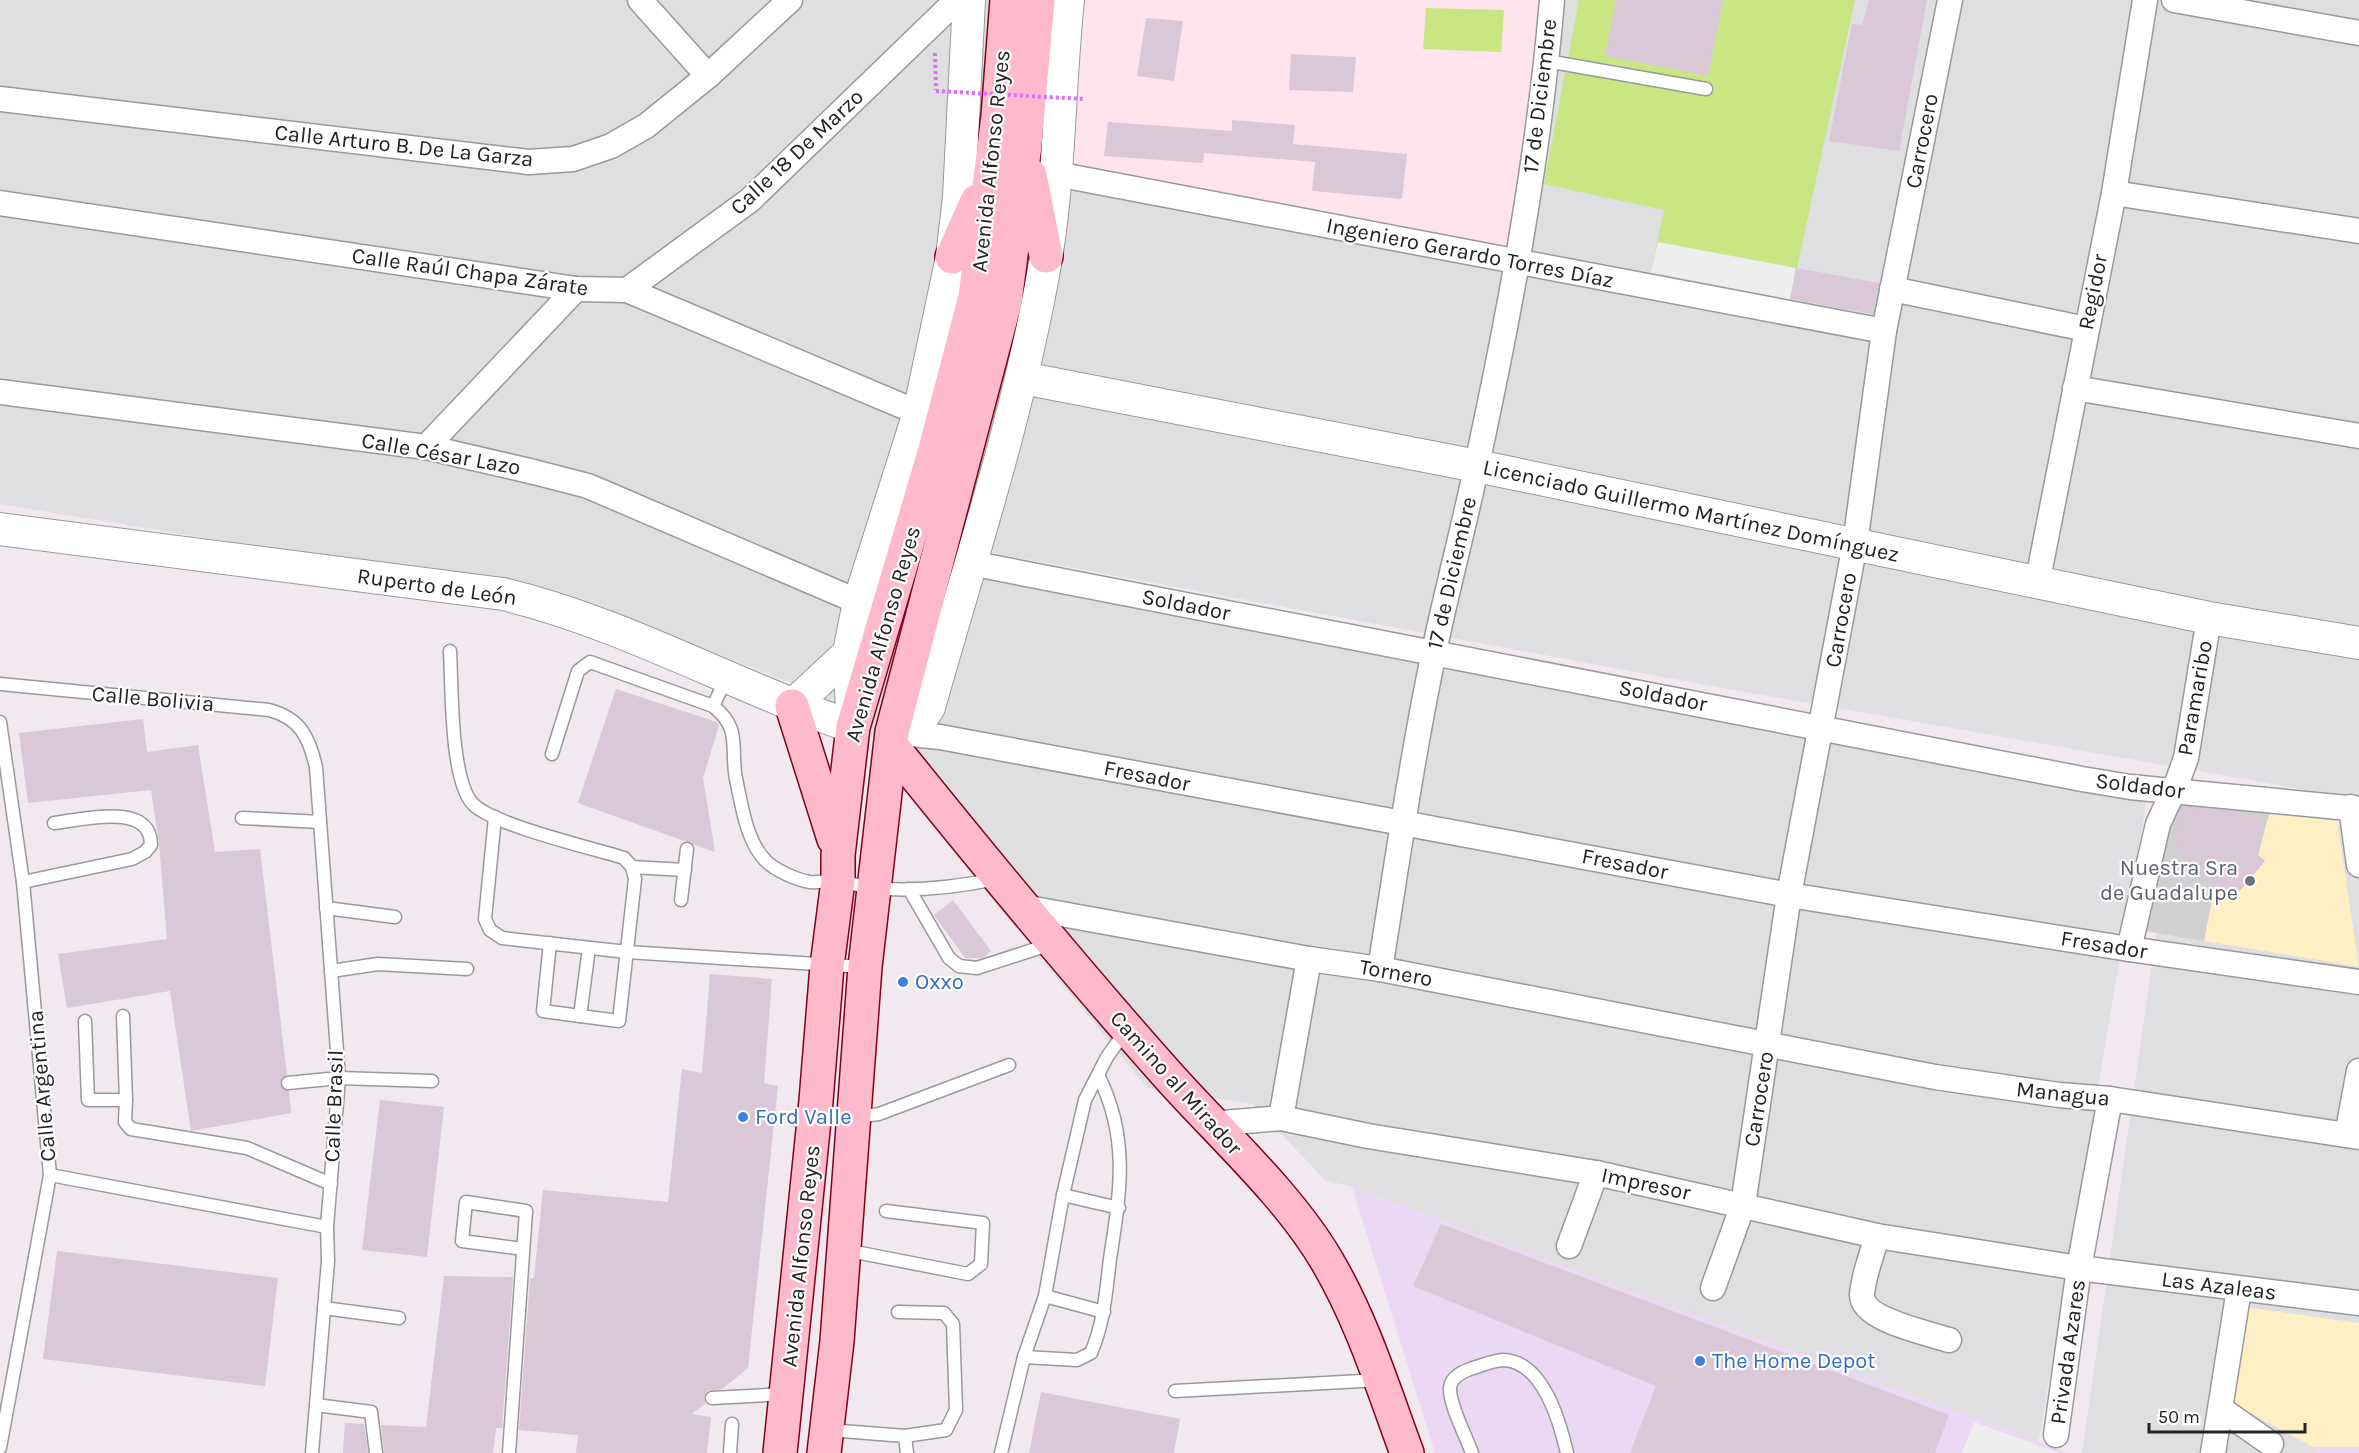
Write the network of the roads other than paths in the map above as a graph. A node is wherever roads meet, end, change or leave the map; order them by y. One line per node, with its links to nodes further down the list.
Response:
1 (640, 0): 14 (street)
2 (790, 0): 14 (street, Calle Arturo B. De La Garza)
3 (957, 0): 28 (street, Calle 18 De Marzo)
4 (969, 0): 24 (street)
5 (1007, 0): 18 (main road, Avenida Alfonso Reyes)
6 (1038, 0): 17 (main road, Avenida Alfonso Reyes)
7 (1068, 0): 19 (street)
8 (1552, 0): 13 (street, 17 de Diciembre)
9 (1950, 0): 27 (street, Carrocero)
10 (2145, 0): 20 (street, Regidor)
11 (2174, 0): 12 (street)
12 (2359, 33)
13 (1547, 61): 15 (lane); 25 (street, 17 de Diciembre)
14 (708, 76): 16 (street, Calle Arturo B. De La Garza)
15 (1706, 89)
16 (0, 99)
17 (1025, 145): 23 (main road); 56 (main road, Avenida Alfonso Reyes)
18 (992, 167): 24 (main road); 54 (main road, Avenida Alfonso Reyes)
19 (1056, 174): 23 (street); 25 (street, Ingeniero Gerardo Torres Díaz)
20 (2114, 193): 22 (street); 29 (street, Regidor)
21 (0, 203): 26 (street, Calle Raúl Chapa Zárate)
22 (2359, 231)
23 (1046, 256): 31 (street)
24 (952, 258): 34 (street)
25 (1518, 262): 30 (street, Ingeniero Gerardo Torres Díaz); 37 (street, 17 de Diciembre)
26 (576, 289): 28 (street, Calle Raúl Chapa Zárate); 36 (street)
27 (1892, 289): 29 (street); 30 (street, Carrocero)
28 (627, 290): 34 (street, Calle Raúl Chapa Zárate)
29 (2086, 329): 32 (street, Regidor)
30 (1884, 331): 39 (street, Carrocero)
31 (1023, 378): 37 (street, Licenciado Guillermo Martínez Domínguez); 40 (street)
32 (2075, 388): 35 (street); 41 (street, Regidor)
33 (0, 392): 36 (street, Calle César Lazo)
34 (919, 413): 42 (street)
35 (2359, 436)
36 (426, 447): 42 (street, Calle César Lazo)
37 (1477, 466): 39 (street, Licenciado Guillermo Martínez Domínguez); 47 (street, 17 de Diciembre)
38 (0, 530): 48 (street, Ruperto de León)
39 (1855, 544): 41 (street, Licenciado Guillermo Martínez Domínguez); 55 (street, Carrocero)
40 (970, 563): 47 (street, Soldador); 56 (street)
41 (2037, 584): 43 (street, Licenciado Guillermo Martínez Domínguez)
42 (859, 602): 46 (street)
43 (2209, 618): 44 (street, Licenciado Guillermo Martínez Domínguez); 58 (street, Paramaribo)
44 (2359, 643)
45 (450, 651): 60 (lane)
46 (849, 652): 51 (street); 54 (street)
47 (1434, 652): 55 (street, Soldador); 64 (street, 17 de Diciembre)
48 (727, 677): 50 (lane); 51 (street, Ruperto de León)
49 (0, 684): 53 (lane, Calle Bolivia)
50 (713, 706): 57 (lane); 68 (lane)
51 (792, 706): 54 (street, Ruperto de León); 68 (main road)
52 (0, 722): 71 (lane, Calle Argentina)
53 (301, 726): 62 (lane, Calle Brasil)
54 (853, 727): 56 (main road); 68 (main road, Avenida Alfonso Reyes)
55 (1821, 727): 58 (street, Soldador); 74 (street, Carrocero)
56 (892, 739): 64 (street, Fresador); 70 (main road, Camino al Mirador); 72 (main road, Avenida Alfonso Reyes)
57 (552, 754)
58 (2174, 790): 59 (street, Soldador); 82 (street, Paramaribo)
59 (2355, 808): 66 (street)
60 (495, 817): 67 (lane); 79 (lane)
61 (242, 818): 62 (lane)
62 (320, 822): 77 (lane, Calle Brasil)
63 (54, 823): 71 (lane)
64 (1403, 823): 74 (street, Fresador); 88 (street, 17 de Diciembre)
65 (687, 849): 69 (lane)
66 (2359, 865)
67 (632, 867): 69 (lane); 83 (lane)
68 (838, 868): 72 (lane); 85 (main road, Avenida Alfonso Reyes)
69 (685, 870): 75 (lane)
70 (997, 879): 73 (lane); 76 (main road, Camino al Mirador)
71 (23, 882): 109 (lane, Calle Argentina)
72 (873, 888): 73 (lane); 86 (main road, Avenida Alfonso Reyes)
73 (909, 889): 80 (lane)
74 (1789, 895): 82 (street, Fresador); 95 (street, Carrocero)
75 (681, 900)
76 (1023, 907): 80 (main road, Camino al Mirador); 84 (street, Tornero)
77 (326, 908): 78 (lane); 89 (lane, Calle Brasil)
78 (394, 917)
79 (550, 943): 81 (lane); 92 (lane)
80 (1054, 943): 94 (main road, Camino al Mirador)
81 (589, 948): 83 (lane); 92 (lane)
82 (2129, 949): 90 (street, Fresador)
83 (627, 952): 85 (lane); 92 (lane)
84 (1309, 959): 88 (street, Tornero); 105 (street)
85 (827, 966): 86 (lane); 133 (main road, Avenida Alfonso Reyes)
86 (865, 967): 104 (main road, Avenida Alfonso Reyes)
87 (467, 969): 89 (lane)
88 (1380, 969): 95 (street, Tornero)
89 (331, 970): 99 (lane, Calle Brasil)
90 (2359, 982)
91 (123, 1016): 103 (lane)
92 (580, 1016)
93 (85, 1021): 103 (lane)
94 (1127, 1029): 98 (lane); 106 (main road, Camino al Mirador)
95 (1767, 1046): 102 (street, Managua); 112 (street, Carrocero)
96 (1010, 1065): 104 (lane)
97 (2359, 1071): 107 (street)
98 (1098, 1075): 111 (lane); 113 (lane)
99 (339, 1078): 100 (lane); 101 (lane); 110 (lane, Calle Brasil)
100 (432, 1081)
101 (288, 1083)
102 (2110, 1099): 107 (street, Managua); 120 (street, Privada Azares)
103 (126, 1100): 110 (lane)
104 (854, 1117): 119 (main road, Avenida Alfonso Reyes)
105 (1281, 1118): 106 (street, Impresor); 108 (street, Impresor)
106 (1211, 1124): 131 (main road, Camino al Mirador)
107 (2353, 1136)
108 (1596, 1173): 112 (street, Impresor); 117 (street)
109 (50, 1175): 115 (lane); 142 (lane, Calle Argentina)
110 (331, 1184): 115 (lane, Calle Brasil)
111 (1063, 1196): 113 (lane); 123 (lane)
112 (1743, 1205): 116 (street, Impresor); 121 (street, Carrocero)
113 (1119, 1208): 127 (lane)
114 (886, 1210): 119 (lane)
115 (327, 1227): 125 (lane, Calle Brasil)
116 (1877, 1236): 120 (street, Impresor); 129 (street)
117 (1569, 1246)
118 (523, 1249): 118 (lane); 145 (lane)
119 (844, 1249): 140 (main road, Avenida Alfonso Reyes)
120 (2079, 1268): 122 (street, Las Azaleas); 139 (street, Privada Azares)
121 (1713, 1288)
122 (2239, 1289): 124 (street, Las Azaleas); 136 (street)
123 (1045, 1296): 127 (lane); 130 (lane)
124 (2359, 1303)
125 (324, 1308): 128 (lane); 135 (lane, Calle Brasil)
126 (898, 1312): 138 (lane)
127 (1104, 1312): 130 (lane)
128 (399, 1318)
129 (1949, 1340)
130 (1024, 1356): 149 (lane)
131 (1380, 1380): 132 (lane); 150 (main road, Camino al Mirador)
132 (1174, 1391)
133 (786, 1394): 134 (lane); 147 (main road, Avenida Alfonso Reyes)
134 (712, 1398)
135 (316, 1405): 143 (lane, Calle Brasil); 144 (lane)
136 (2221, 1409): 141 (street); 153 (street)
137 (732, 1424): 146 (lane)
138 (905, 1436): 140 (lane); 148 (lane)
139 (2056, 1436)
140 (826, 1442)
141 (2271, 1444)
142 (0, 1448)
143 (312, 1453)
144 (376, 1453)
145 (509, 1453)
146 (730, 1453)
147 (780, 1453)
148 (907, 1453)
149 (1001, 1453)
150 (1407, 1453)
151 (1472, 1453): 152 (lane)
152 (1567, 1453)
153 (2213, 1453)

